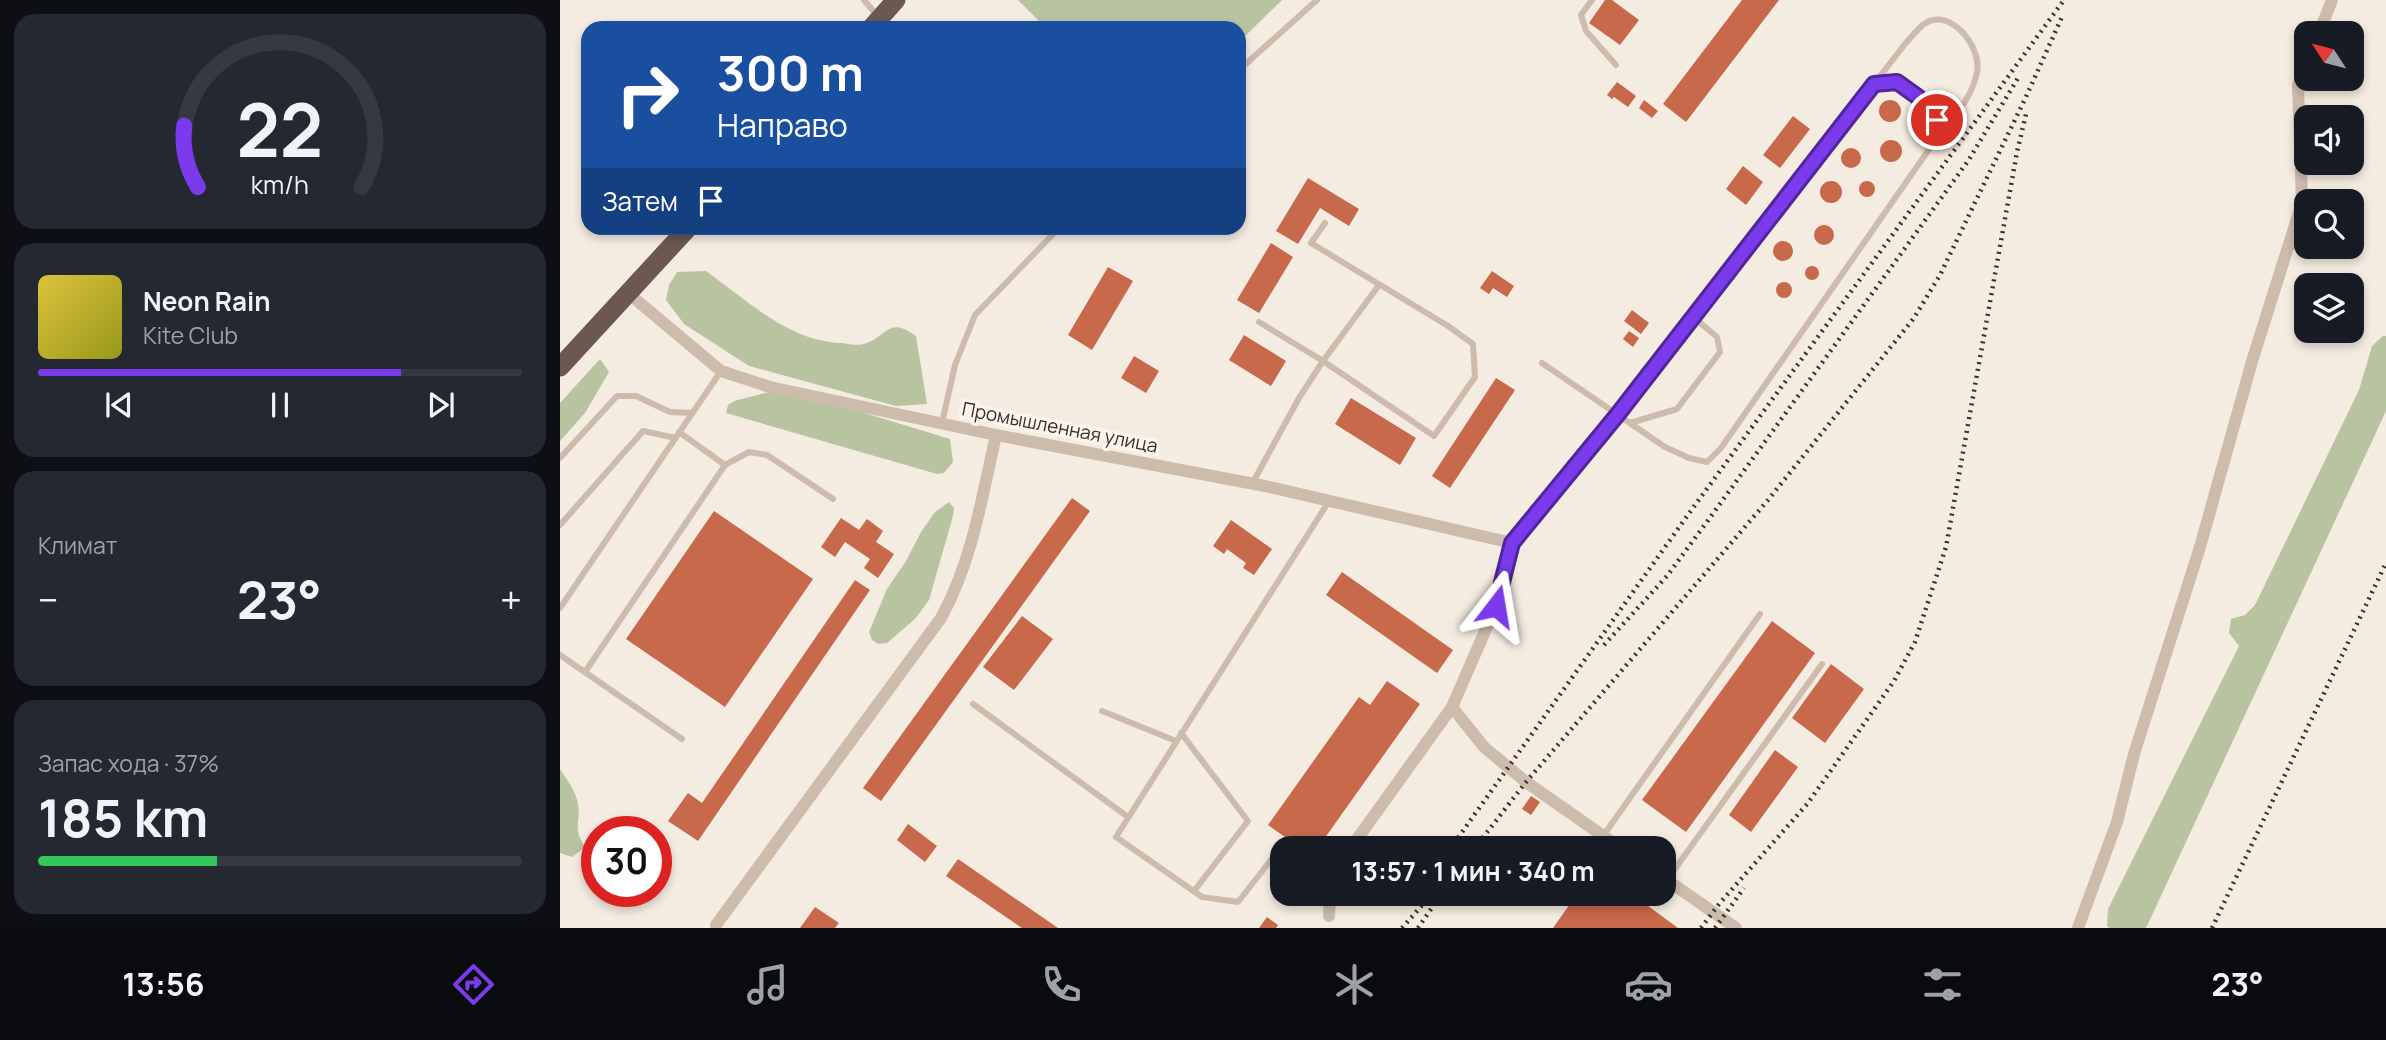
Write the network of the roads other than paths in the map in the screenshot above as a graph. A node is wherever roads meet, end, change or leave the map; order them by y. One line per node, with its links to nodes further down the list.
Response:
1 (864, 0): 6 (lane)
2 (896, 0): 7 (highway)
3 (1317, 0): 9 (lane)
4 (1592, 0): 10 (lane)
5 (2332, 0): 8 (street)
6 (880, 21)
7 (885, 21)
8 (2324, 21)
9 (1246, 64)
10 (1616, 65)
11 (1874, 84): 13 (lane); 13 (lane); 19 (lane)
12 (2298, 91): 58 (street)
13 (1932, 145): 28 (lane)
14 (1325, 223): 17 (lane)
15 (682, 235): 18 (highway)
16 (1052, 235): 27 (lane)
17 (1379, 285): 21 (lane); 21 (lane)
18 (628, 293): 23 (highway); 24 (street, Промышленная улица)
19 (1692, 317): 26 (lane); 28 (lane)
20 (1259, 322): 21 (lane)
21 (1323, 361): 33 (lane)
22 (1542, 363): 26 (lane)
23 (560, 367)
24 (721, 370): 25 (lane); 27 (street, Промышленная улица)
25 (692, 413): 29 (lane); 31 (lane)
26 (1618, 414): 28 (lane); 37 (lane)
27 (942, 423): 30 (street, Промышленная улица)
28 (1630, 423)
29 (677, 435): 32 (lane); 36 (lane); 38 (lane)
30 (996, 435): 33 (street, Промышленная улица); 56 (street)
31 (560, 458)
32 (725, 465): 34 (lane); 42 (lane)
33 (1252, 484): 35 (street, Промышленная улица)
34 (833, 499)
35 (1329, 501): 37 (street, Промышленная улица); 46 (lane)
36 (560, 525)
37 (1512, 543): 44 (street)
38 (560, 608)
39 (1760, 614): 50 (lane)
40 (560, 655): 42 (lane)
41 (1822, 664): 53 (lane)
42 (585, 672): 47 (lane)
43 (972, 704): 49 (lane)
44 (1452, 707): 50 (street); 51 (street)
45 (1102, 710): 48 (lane)
46 (1181, 733): 48 (lane); 55 (lane)
47 (682, 739)
48 (1176, 741): 49 (lane)
49 (1128, 817): 55 (lane)
50 (1603, 835)
51 (1359, 836)
52 (1270, 861): 55 (lane)
53 (1676, 864)
54 (1676, 887): 57 (street)
55 (1194, 891)
56 (717, 927)
57 (1736, 928)
58 (2078, 928)

